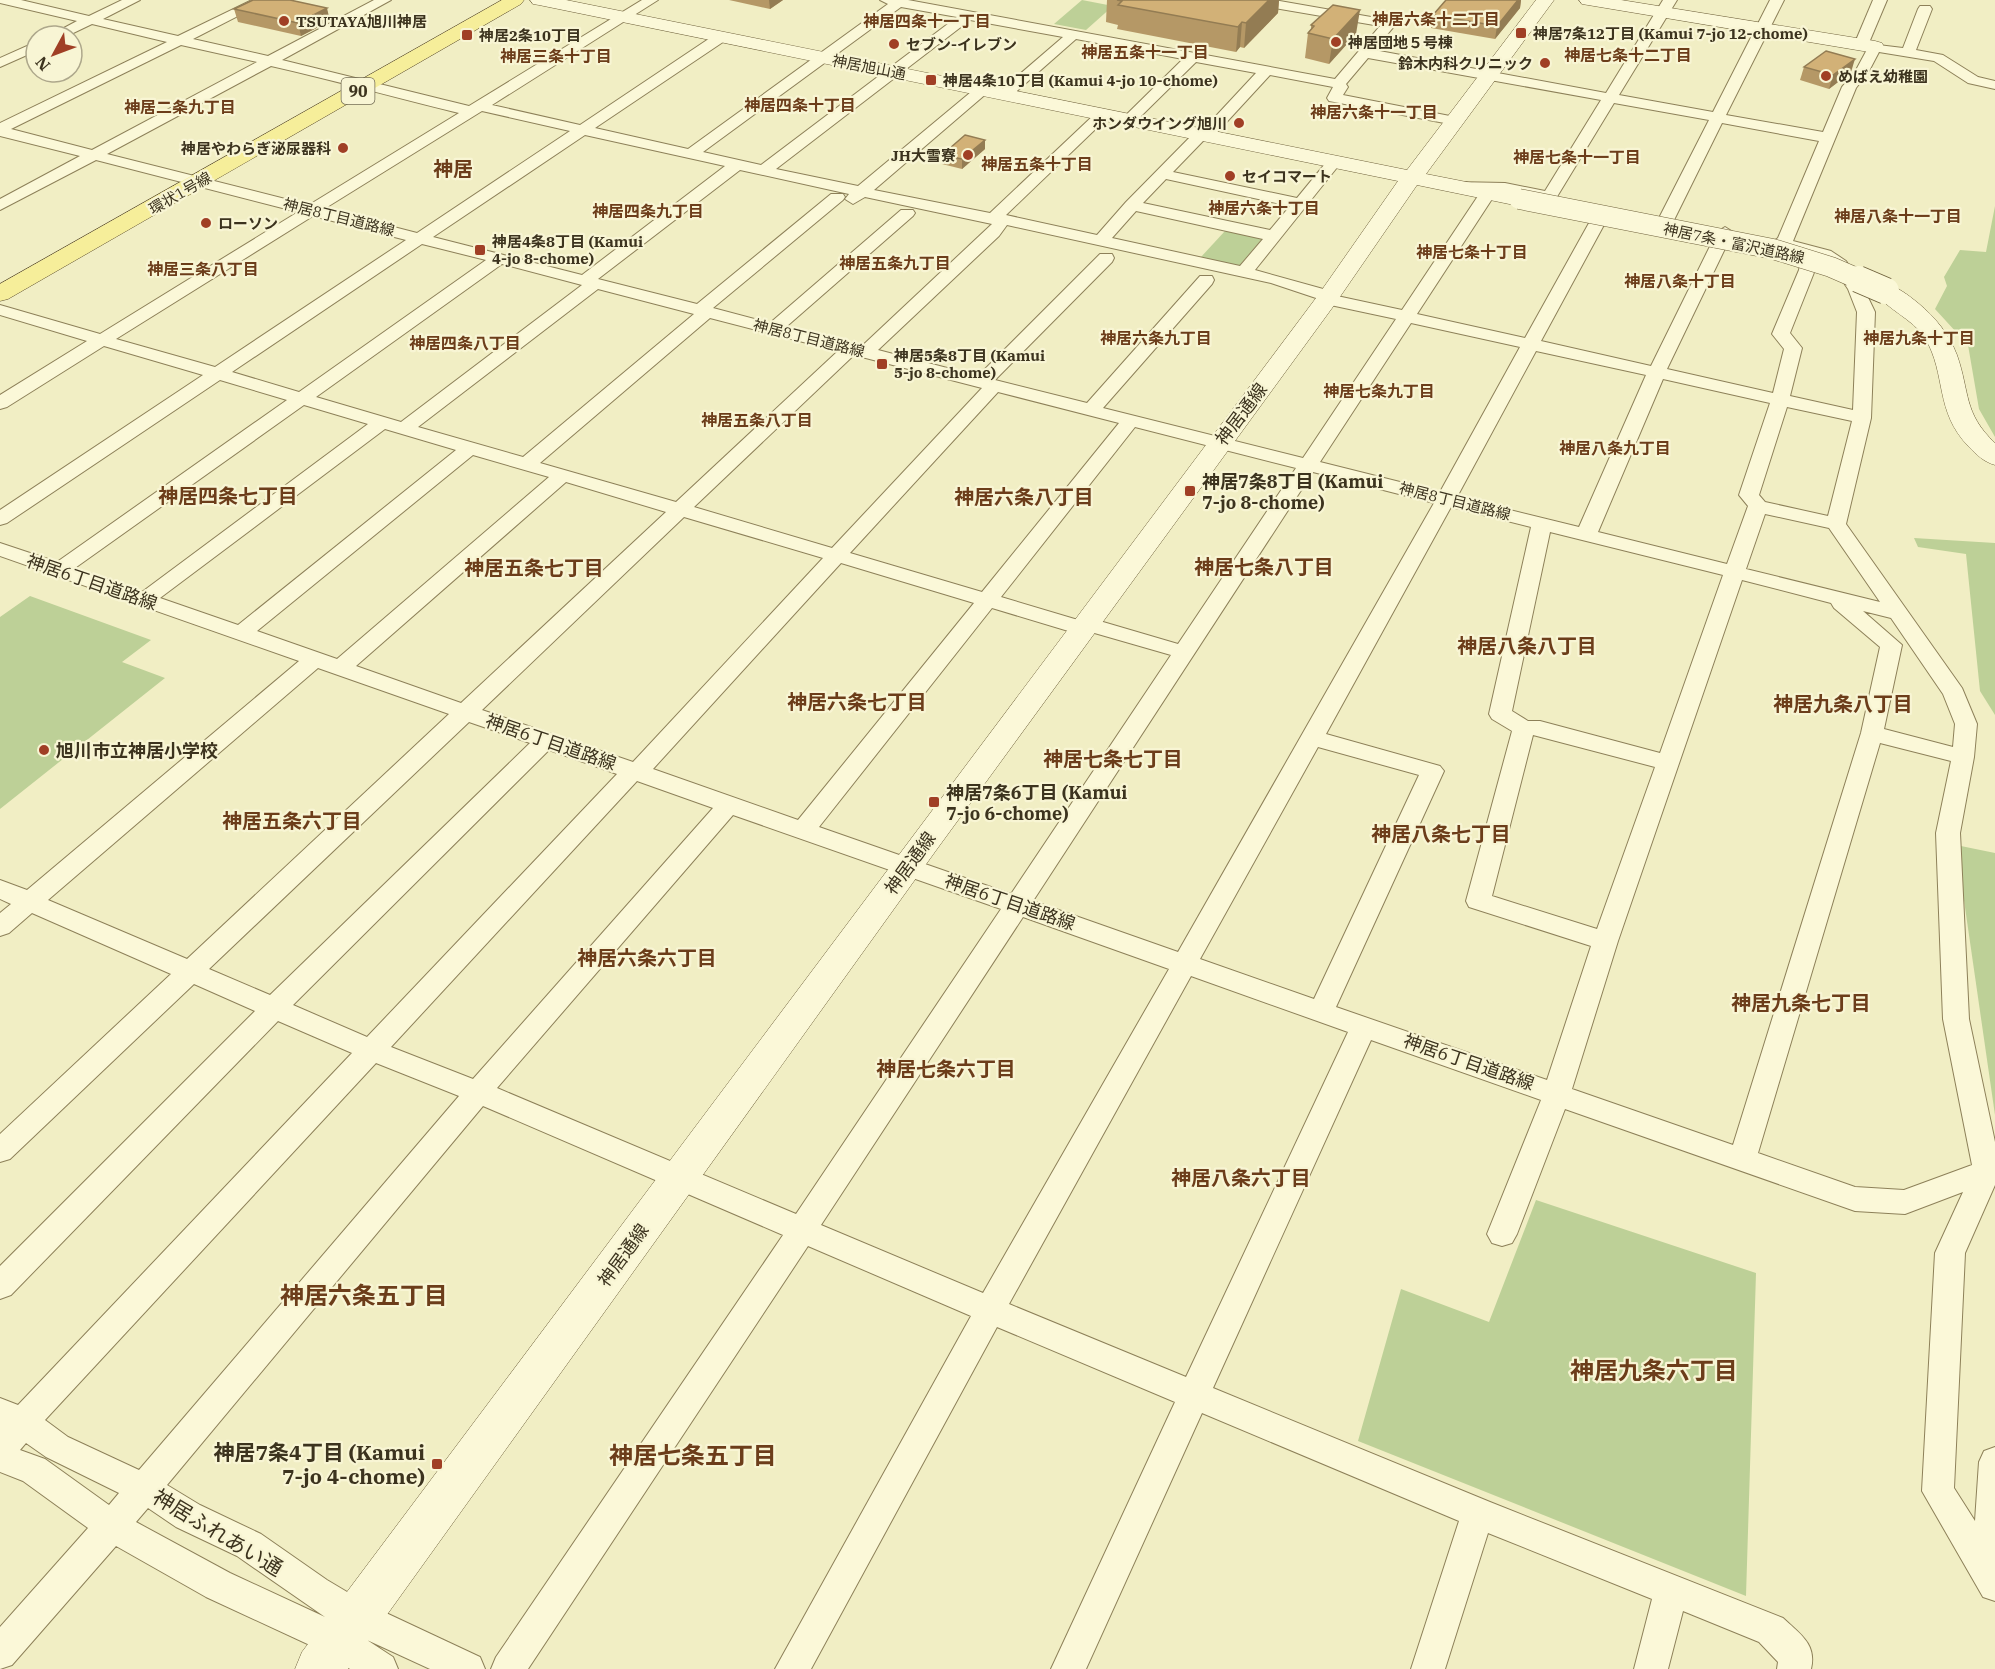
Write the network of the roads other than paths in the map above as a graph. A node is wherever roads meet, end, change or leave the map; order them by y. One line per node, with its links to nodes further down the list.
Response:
1 (4, 0): 20 (street)
2 (133, 0): 20 (street)
3 (384, 0): 19 (street)
4 (515, 0): 37 (main road, 環状1号線 / 90)
5 (538, 0): 18 (street, 神居旭山通)
6 (651, 0): 18 (street)
7 (1251, 0): 29 (street)
8 (1545, 0): 36 (street, 神居通線)
9 (1588, 0): 14 (street)
10 (1777, 0): 22 (street)
11 (1880, 0): 26 (street)
12 (267, 1): 25 (street)
13 (893, 1): 17 (street); 31 (street)
14 (1666, 6): 22 (street); 42 (street)
15 (1925, 9): 28 (street)
16 (328, 14): 19 (street)
17 (968, 15): 23 (street); 35 (street)
18 (623, 17): 24 (street, 神居旭山通); 43 (street)
19 (350, 18): 32 (street)
20 (90, 20): 21 (street); 25 (street)
21 (82, 24)
22 (1762, 28): 26 (street); 45 (street)
23 (1073, 35): 30 (street); 41 (street)
24 (721, 37): 31 (street, 神居旭山通); 49 (street)
25 (179, 40): 32 (street); 48 (street)
26 (1868, 46): 28 (street); 51 (street)
27 (24, 52): 33 (street)
28 (1908, 52): 39 (street)
29 (1366, 53): 36 (street); 38 (street)
30 (1192, 57): 34 (street); 46 (street)
31 (823, 58): 35 (street, 神居旭山通); 52 (street)
32 (269, 61): 37 (street); 53 (street)
33 (0, 63)
34 (1266, 71): 38 (street); 50 (street)
35 (893, 72): 40 (street, 神居旭山通); 56 (street)
36 (1488, 76): 42 (street); 47 (street, 神居通線)
37 (369, 84): 43 (street); 60 (main road, 環状1号線 / 90)
38 (1338, 84): 47 (street)
39 (1995, 85)
40 (982, 90): 41 (street, 神居旭山通); 62 (street)
41 (1004, 95): 44 (street, 神居旭山通)
42 (1611, 98): 45 (street); 63 (street)
43 (479, 106): 49 (street); 68 (street)
44 (1102, 115): 46 (street, 神居旭山通); 72 (street)
45 (1717, 118): 51 (street); 70 (street)
46 (1129, 120): 50 (street, 神居旭山通)
47 (1455, 121): 58 (street, 神居通線)
48 (0, 130): 53 (street, 神居8丁目道路線)
49 (584, 130): 52 (street); 74 (street)
50 (1203, 135): 54 (street, 神居旭山通); 57 (street)
51 (1829, 138): 77 (street)
52 (691, 154): 55 (street)
53 (94, 155): 60 (street, 神居8丁目道路線); 66 (street)
54 (1334, 162): 58 (street, 神居旭山通); 65 (street)
55 (737, 165): 56 (street); 83 (street)
56 (763, 171): 59 (street)
57 (1163, 174): 65 (street); 67 (street)
58 (1412, 177): 61 (street, 神居7条・富沢道路線); 87 (street, 神居通線)
59 (805, 180): 62 (street); 62 (street)
60 (200, 182): 68 (street, 神居8丁目道路線); 85 (main road, 環状1号線 / 90)
61 (1440, 183): 63 (street); 64 (street); 108 (street, 神居7条・富沢道路線, bridge)
62 (850, 196): 69 (street); 72 (street); 89 (street)
63 (1549, 197): 70 (street)
64 (1484, 200): 71 (street); 90 (street)
65 (1300, 203): 73 (street)
66 (0, 205)
67 (1132, 205): 73 (street); 75 (street)
68 (310, 210): 74 (street, 神居8丁目道路線); 92 (street)
69 (907, 213): 72 (street); 91 (street)
70 (1666, 220): 76 (street)
71 (1597, 223): 76 (street); 93 (street)
72 (996, 224): 75 (street); 79 (street); 94 (street)
73 (1273, 236): 81 (street)
74 (420, 238): 78 (street, 神居8丁目道路線); 95 (street)
75 (1101, 240): 81 (street)
76 (1722, 240): 77 (street); 80 (street); 96 (street)
77 (1784, 244): 80 (street)
78 (500, 258): 83 (street, 神居8丁目道路線); 98 (street)
79 (1106, 258): 82 (street); 97 (street)
80 (1810, 258): 99 (street); 102 (street)
81 (1244, 272): 87 (street)
82 (1206, 280): 84 (street); 101 (street)
83 (591, 282): 89 (street, 神居8丁目道路線); 105 (street)
84 (1228, 285)
85 (0, 294)
86 (1273, 296): 87 (street)
87 (1326, 300): 90 (street); 106 (street, 神居通線)
88 (0, 310): 92 (street)
89 (704, 311): 91 (street, 神居8丁目道路線); 109 (street)
90 (1405, 317): 93 (street); 110 (street)
91 (773, 328): 94 (street, 神居8丁目道路線)
92 (102, 340): 95 (street); 100 (street)
93 (1528, 345): 96 (street); 112 (street)
94 (858, 350): 97 (street, 神居8丁目道路線); 114 (street)
95 (216, 373): 98 (street); 115 (street)
96 (1656, 374): 99 (street); 118 (street)
97 (988, 384): 101 (street, 神居8丁目道路線); 120 (street)
98 (301, 398): 104 (street); 121 (street)
99 (1780, 400): 102 (street); 113 (street)
100 (0, 403)
101 (1091, 410): 103 (street, 神居8丁目道路線)
102 (1862, 418): 117 (street)
103 (1131, 420): 106 (street, 神居8丁目道路線); 125 (street)
104 (382, 422): 105 (street); 124 (street)
105 (404, 428): 107 (street)
106 (1220, 443): 110 (street, 神居8丁目道路線); 127 (street, 神居通線)
107 (470, 448): 109 (street); 128 (street)
108 (1995, 456)
109 (527, 465): 111 (street)
110 (1310, 465): 112 (street, 神居8丁目道路線); 129 (street)
111 (563, 475): 114 (street); 131 (street)
112 (1446, 499): 116 (street, 神居8丁目道路線); 135 (street)
113 (1758, 506): 117 (street); 122 (street)
114 (682, 510): 120 (street); 132 (street)
115 (0, 519)
116 (1542, 523): 118 (street, 神居8丁目道路線); 133 (street)
117 (1836, 524): 126 (street)
118 (1586, 535): 122 (street, 神居8丁目道路線)
119 (0, 549): 121 (street, 神居6丁目道路線)
120 (836, 555): 125 (street); 139 (street)
121 (59, 570): 124 (street, 神居6丁目道路線)
122 (1736, 573): 123 (street, 神居8丁目道路線); 138 (street)
123 (1837, 599): 126 (street, 神居8丁目道路線); 134 (street)
124 (144, 600): 128 (street, 神居6丁目道路線)
125 (988, 600): 127 (street); 141 (street)
126 (1898, 613): 137 (street)
127 (1084, 626): 129 (street); 142 (street, 神居通線)
128 (240, 634): 130 (street, 神居6丁目道路線)
129 (1183, 652): 145 (street)
130 (314, 660): 131 (street, 神居6丁目道路線); 144 (street)
131 (340, 668): 132 (street, 神居6丁目道路線)
132 (467, 713): 136 (street, 神居6丁目道路線); 149 (street)
133 (1524, 728): 138 (street); 147 (street)
134 (1872, 733): 137 (street); 157 (street)
135 (1310, 737): 148 (street); 151 (street)
136 (546, 740): 139 (street, 神居6丁目道路線); 150 (street)
137 (1963, 757): 158 (street)
138 (1668, 763): 147 (street)
139 (635, 772): 140 (street, 神居6丁目道路線); 153 (street)
140 (729, 804): 141 (street, 神居6丁目道路線); 154 (street)
141 (803, 830): 142 (street, 神居6丁目道路線)
142 (907, 866): 145 (street, 神居6丁目道路線); 159 (street, 神居通線)
143 (0, 889): 144 (street)
144 (30, 902): 146 (street); 149 (street)
145 (1016, 904): 148 (street, 神居6丁目道路線); 160 (street)
146 (0, 927)
147 (1605, 941): 155 (street)
148 (1185, 962): 151 (street, 神居6丁目道路線); 163 (street)
149 (188, 971): 150 (street); 156 (street)
150 (274, 1008): 153 (street); 162 (street)
151 (1321, 1011): 152 (street, 神居6丁目道路線)
152 (1364, 1026): 155 (street, 神居6丁目道路線); 164 (street)
153 (370, 1050): 154 (street); 165 (street)
154 (478, 1092): 159 (street); 169 (street)
155 (1557, 1093): 157 (street, 神居6丁目道路線); 161 (street)
156 (0, 1151)
157 (1743, 1158): 158 (street, 神居6丁目道路線)
158 (1987, 1171): 173 (street)
159 (680, 1178): 160 (street); 175 (street, 神居通線)
160 (802, 1230): 163 (street); 179 (street)
161 (1502, 1234)
162 (0, 1286)
163 (990, 1311): 164 (street); 180 (street)
164 (1195, 1395): 170 (street); 181 (street)
165 (12, 1418): 166 (street); 169 (street, 神居ふれあい通)
166 (0, 1450)
167 (0, 1457): 171 (street, 神居ふれあい通)
168 (1995, 1462): 172 (street)
169 (144, 1488): 171 (street); 175 (street, 神居ふれあい通)
170 (1478, 1513): 174 (street); 182 (street)
171 (112, 1526): 175 (street, 神居ふれあい通); 176 (street)
172 (1995, 1570)
173 (1995, 1585)
174 (1671, 1591): 183 (street); 184 (street)
175 (338, 1642): 177 (street, 神居ふれあい通); 178 (street, 神居ふれあい通)
176 (0, 1653)
177 (381, 1669)
178 (468, 1669)
179 (508, 1669)
180 (792, 1669)
181 (1068, 1669)
182 (1428, 1669)
183 (1651, 1669)
184 (1794, 1669)

